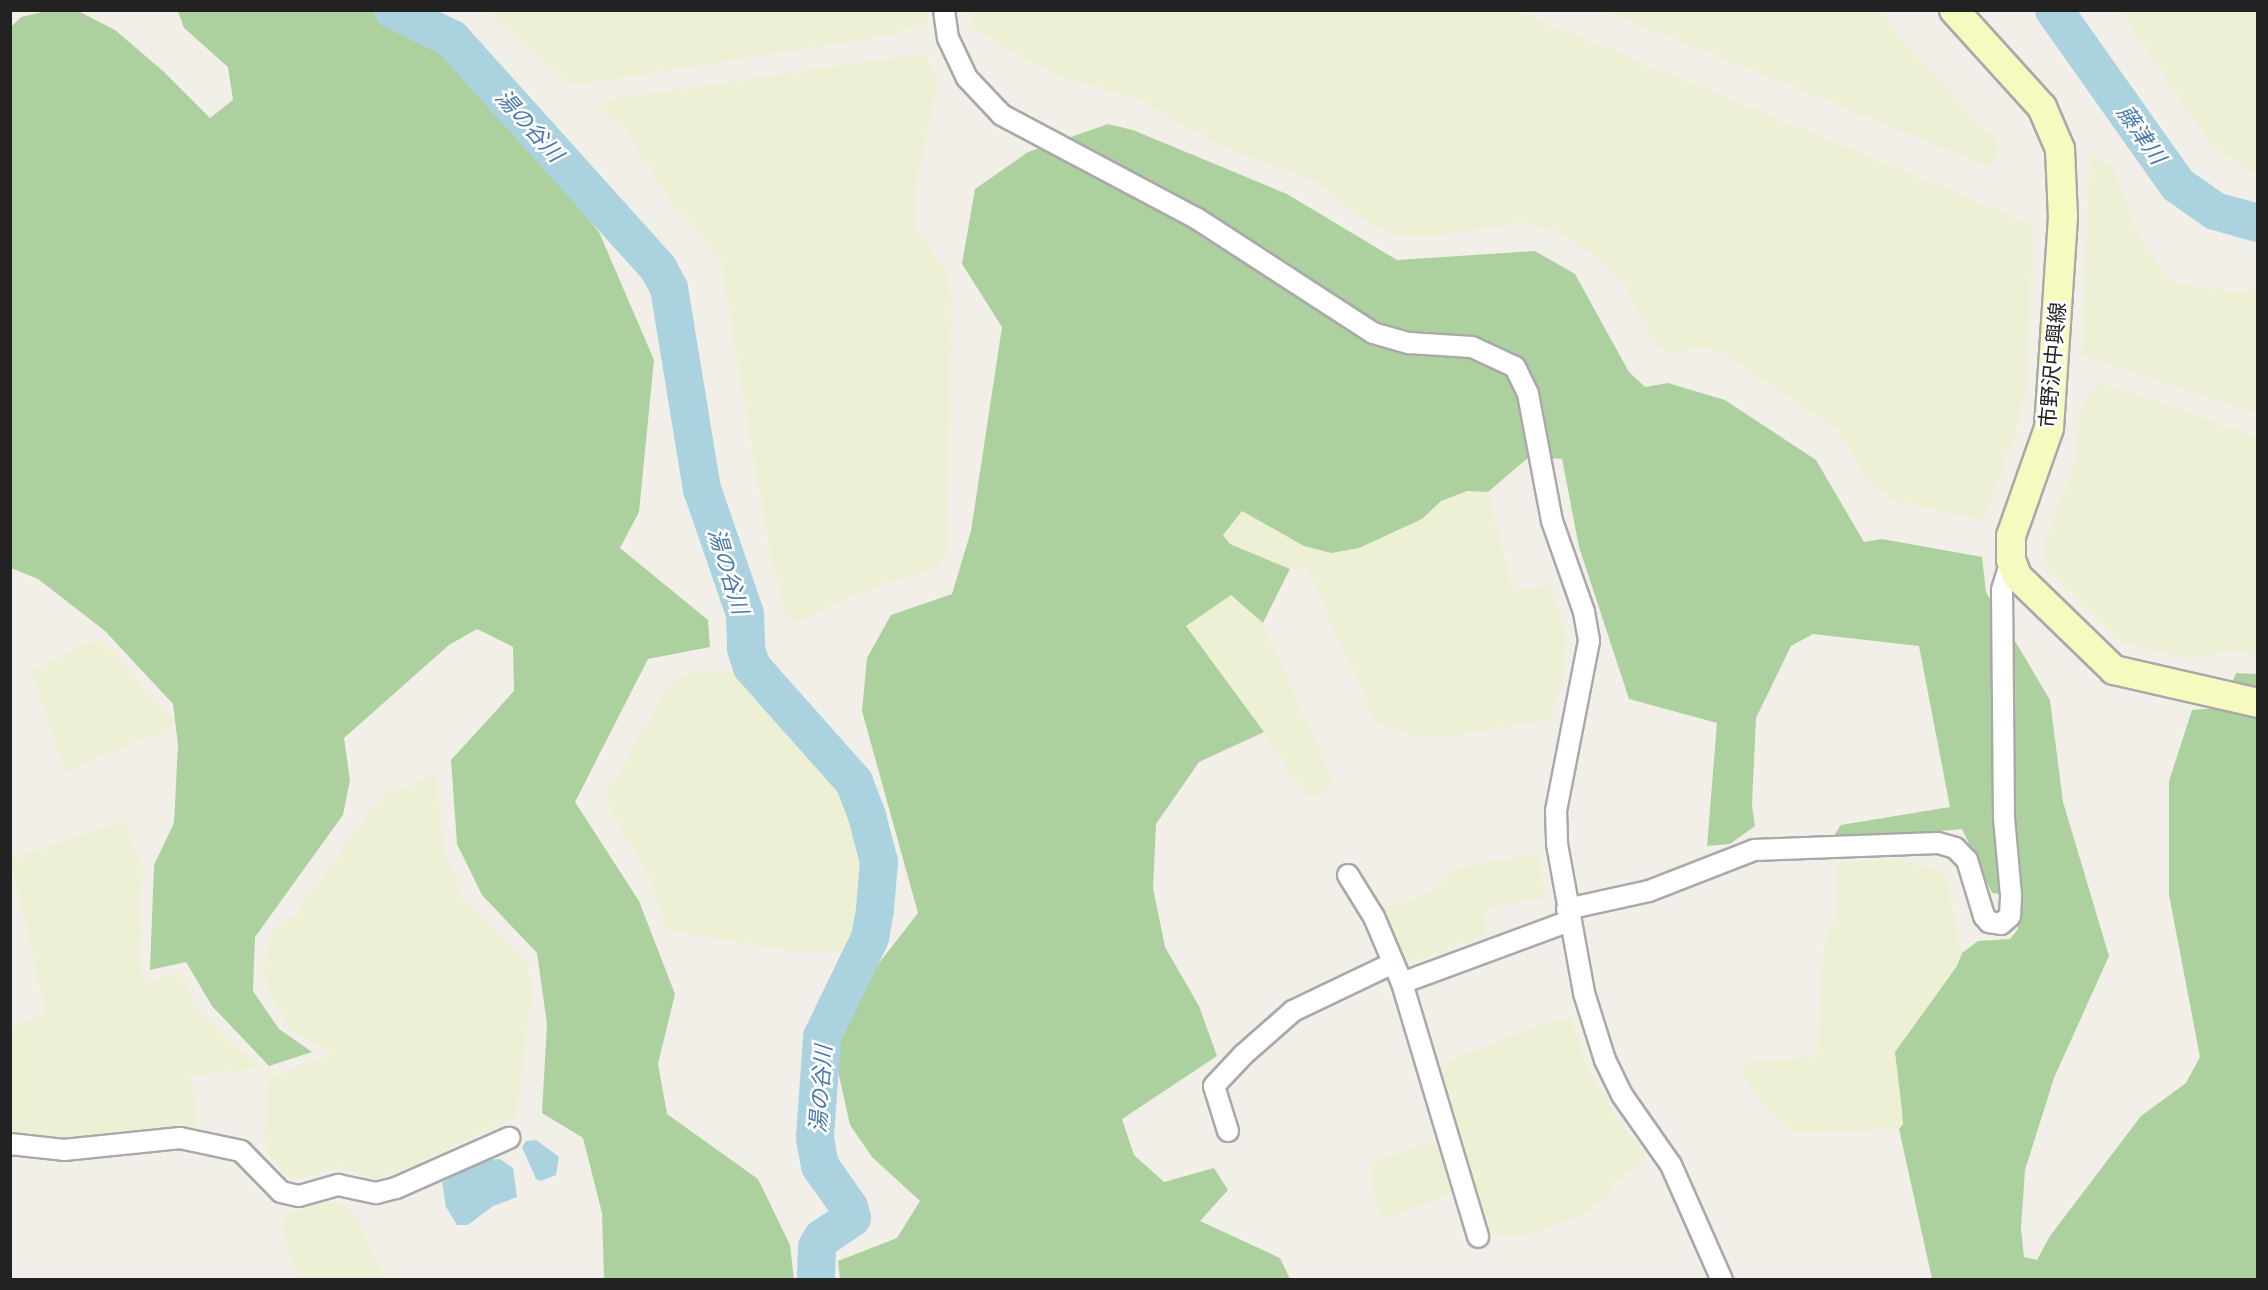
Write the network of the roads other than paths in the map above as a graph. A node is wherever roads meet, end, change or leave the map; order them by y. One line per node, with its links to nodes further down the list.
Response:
1 (944, 10): 6 (street)
2 (1953, 10): 3 (main road, 市野沢中興線)
3 (2011, 560): 4 (main road); 6 (street)
4 (2258, 704)
5 (1348, 875): 7 (street)
6 (1568, 915): 8 (street); 13 (street)
7 (1394, 963): 8 (street); 9 (street)
8 (1402, 983): 12 (street)
9 (1228, 1131)
10 (509, 1138): 11 (street)
11 (10, 1144)
12 (1478, 1237)
13 (1722, 1280)

